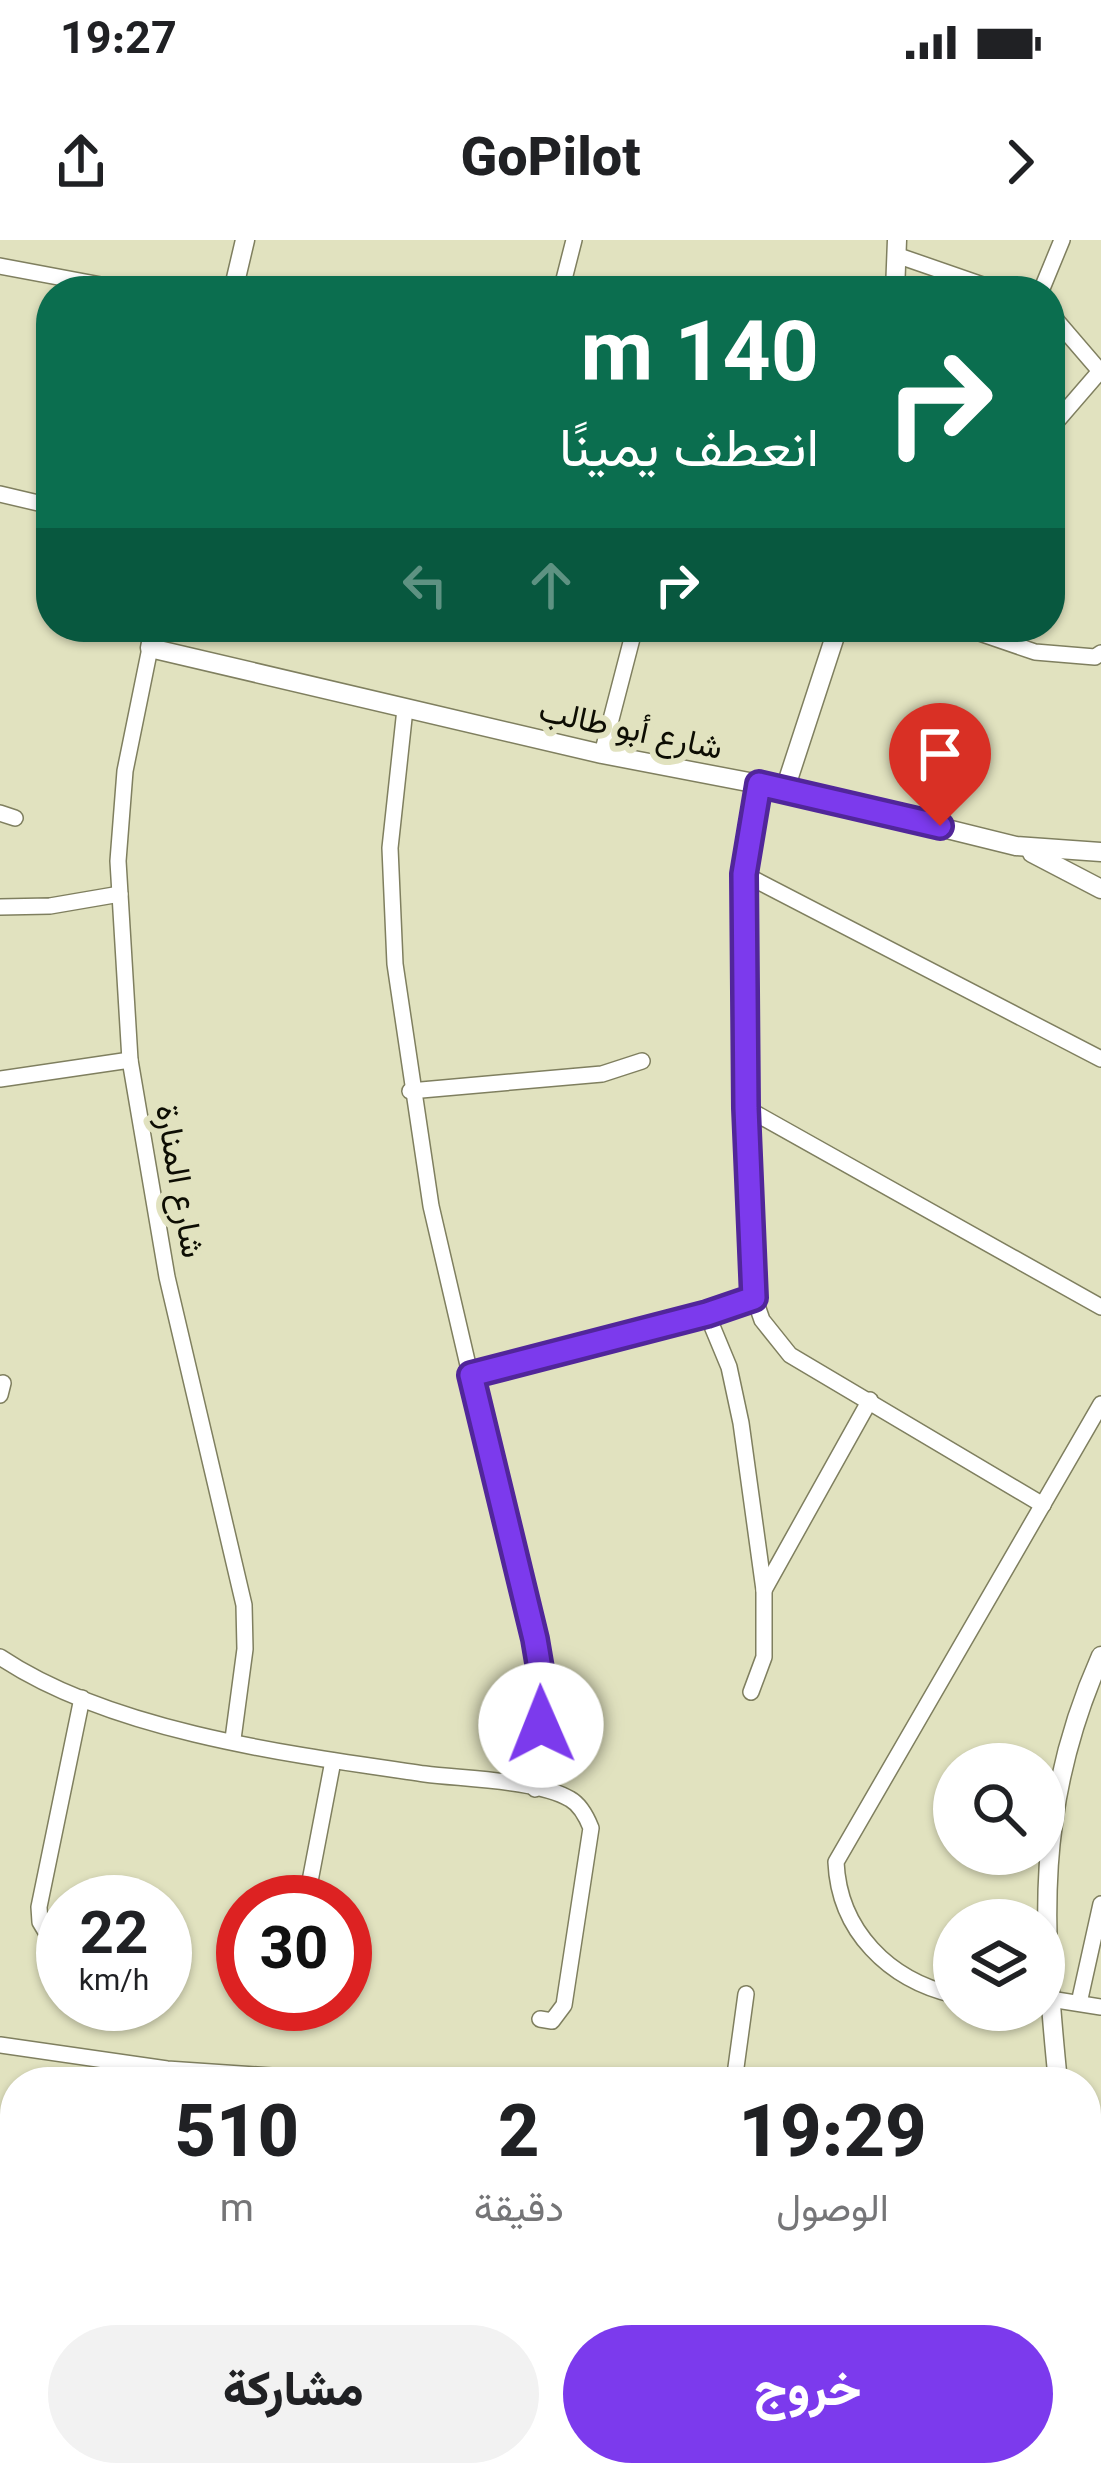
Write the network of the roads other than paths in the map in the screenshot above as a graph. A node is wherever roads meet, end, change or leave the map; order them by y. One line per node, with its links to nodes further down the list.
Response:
1 (245, 240): 7 (street)
2 (574, 240): 8 (street)
3 (1062, 240): 10 (street)
4 (896, 248): 9 (street)
5 (0, 266): 6 (street)
6 (49, 276)
7 (236, 276)
8 (565, 276)
9 (964, 276)
10 (1047, 276)
11 (1065, 330): 12 (street)
12 (1100, 370): 13 (street)
13 (1065, 411)
14 (0, 494): 15 (street)
15 (36, 502)
16 (151, 642): 20 (street, شارع المنارة)
17 (631, 642): 23 (street)
18 (833, 642): 25 (street)
19 (1006, 642): 21 (street)
20 (150, 648): 22 (street, شارع أبو طالب); 30 (street, شارع المنارة)
21 (1101, 653)
22 (405, 709): 23 (street, شارع أبو طالب); 36 (street)
23 (602, 754): 24 (street, شارع أبو طالب)
24 (759, 784): 25 (street, شارع أبو طالب); 28 (street)
25 (785, 789): 26 (street, شارع أبو طالب)
26 (1016, 846): 27 (street, شارع أبو طالب); 29 (street)
27 (1101, 852)
28 (744, 874): 32 (street); 37 (street)
29 (1101, 889)
30 (120, 894): 31 (street); 33 (street, شارع المنارة)
31 (0, 907)
32 (1101, 1059)
33 (130, 1060): 35 (street); 50 (street, شارع المنارة)
34 (642, 1061): 36 (street)
35 (0, 1079)
36 (410, 1091): 41 (street)
37 (746, 1108): 38 (street); 39 (street)
38 (754, 1298): 40 (street); 42 (street)
39 (1101, 1307)
40 (707, 1314): 41 (street); 45 (street)
41 (471, 1375): 52 (street)
42 (869, 1400): 44 (street); 45 (street)
43 (1101, 1405): 44 (street)
44 (1043, 1505): 57 (street)
45 (764, 1590): 48 (street)
46 (1101, 1656): 55 (street)
47 (0, 1657): 49 (street)
48 (751, 1692)
49 (82, 1698): 50 (street); 53 (street)
50 (233, 1739): 51 (street)
51 (333, 1761): 52 (street); 54 (street)
52 (535, 1789): 62 (street)
53 (45, 1875)
54 (311, 1875)
55 (1045, 1899)
56 (1101, 1904): 60 (street)
57 (933, 1990)
58 (746, 1994): 66 (street)
59 (1065, 2001): 60 (street)
60 (1078, 2003): 61 (street)
61 (1101, 2007)
62 (540, 2019)
63 (1051, 2031): 67 (street)
64 (0, 2044): 65 (street)
65 (123, 2067)
66 (736, 2067)
67 (1056, 2067)

